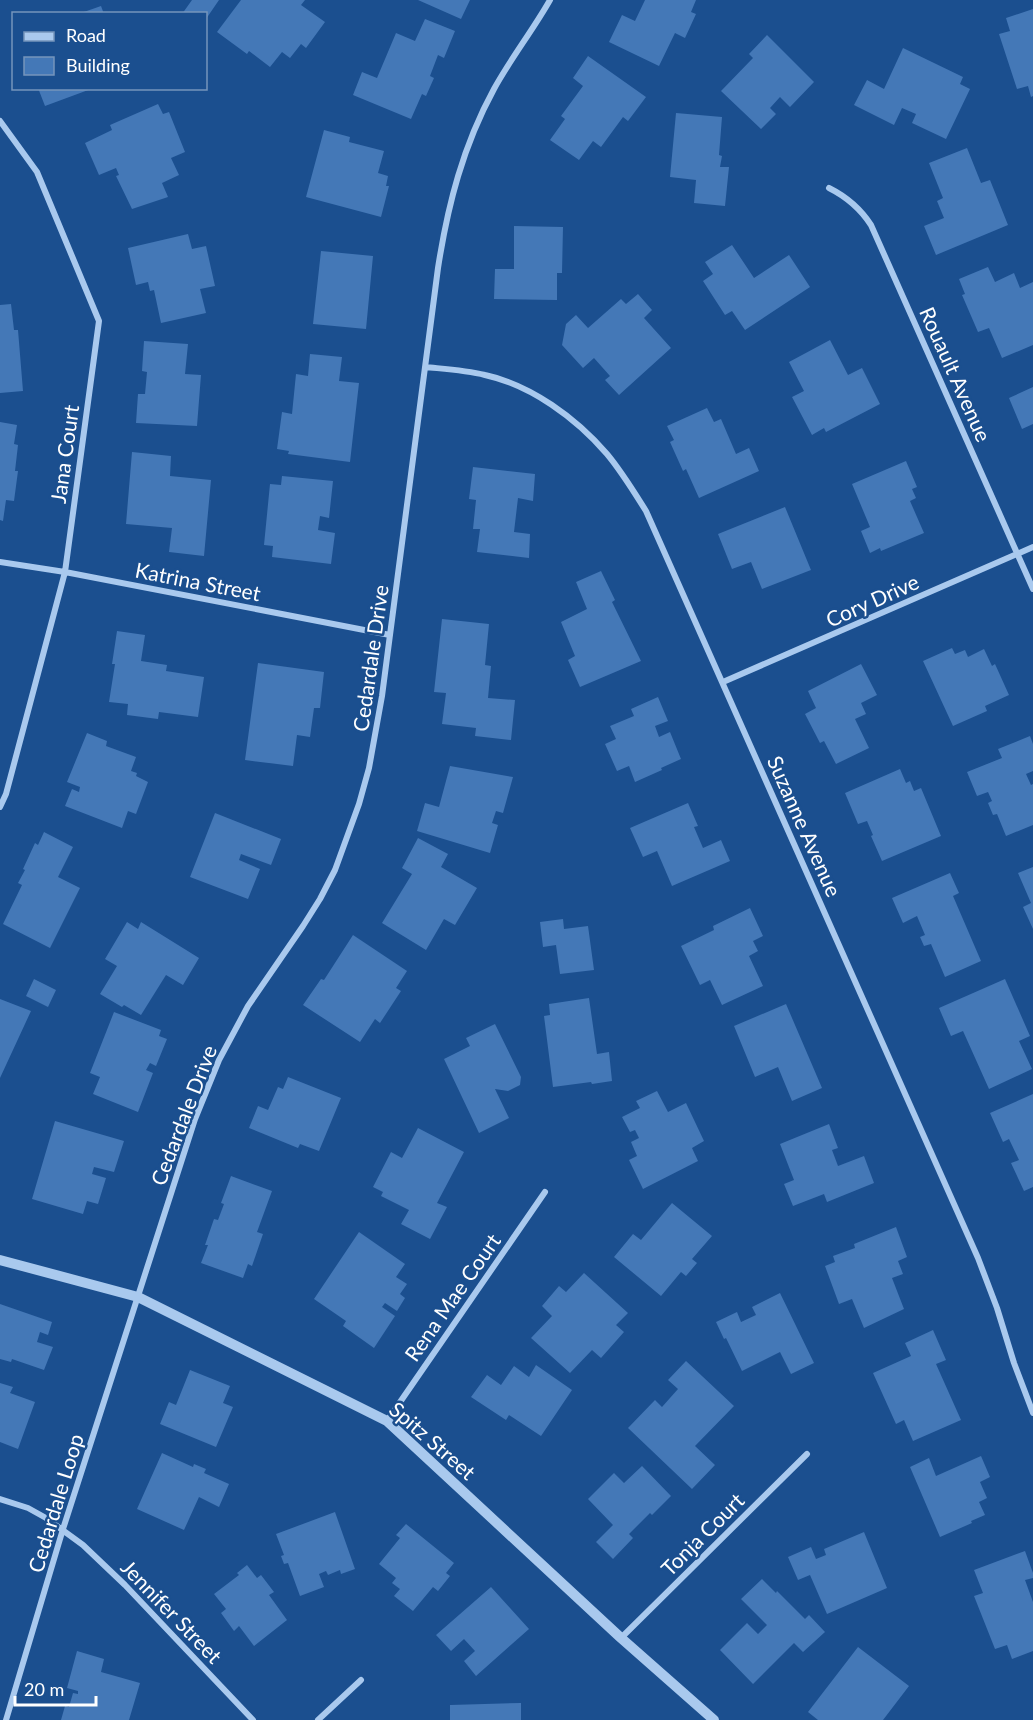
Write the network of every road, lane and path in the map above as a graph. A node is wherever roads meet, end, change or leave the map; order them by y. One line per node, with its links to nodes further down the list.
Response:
1 (550, 0): 4 (street, Cedardale Drive)
2 (0, 121): 8 (street, Jana Court)
3 (829, 188): 6 (street, Rouault Avenue)
4 (425, 367): 10 (street, Cedardale Drive); 11 (street, Suzanne Avenue)
5 (1033, 547): 6 (street, Cory Drive)
6 (1017, 554): 9 (street, Rouault Avenue); 11 (street, Cory Drive)
7 (0, 562): 8 (street, Katrina Street)
8 (65, 572): 10 (street, Katrina Street); 12 (street, Jana Court)
9 (1033, 589)
10 (390, 635): 15 (street, Cedardale Drive)
11 (723, 682): 16 (street, Suzanne Avenue)
12 (0, 807)
13 (545, 1192): 17 (street, Rena Mae Court)
14 (0, 1260): 15 (street, Spitz Street)
15 (138, 1297): 17 (street, Spitz Street); 20 (street, Cedardale Loop)
16 (1033, 1413)
17 (387, 1421): 21 (street, Spitz Street)
18 (807, 1454): 21 (street, Tonja Court)
19 (0, 1499): 20 (street, Jennifer Street)
20 (63, 1529): 23 (street, Cedardale Loop); 24 (street, Jennifer Street)
21 (621, 1638): 26 (street, Spitz Street)
22 (361, 1680): 25 (street)
23 (6, 1720)
24 (253, 1720)
25 (318, 1720)
26 (714, 1720)

